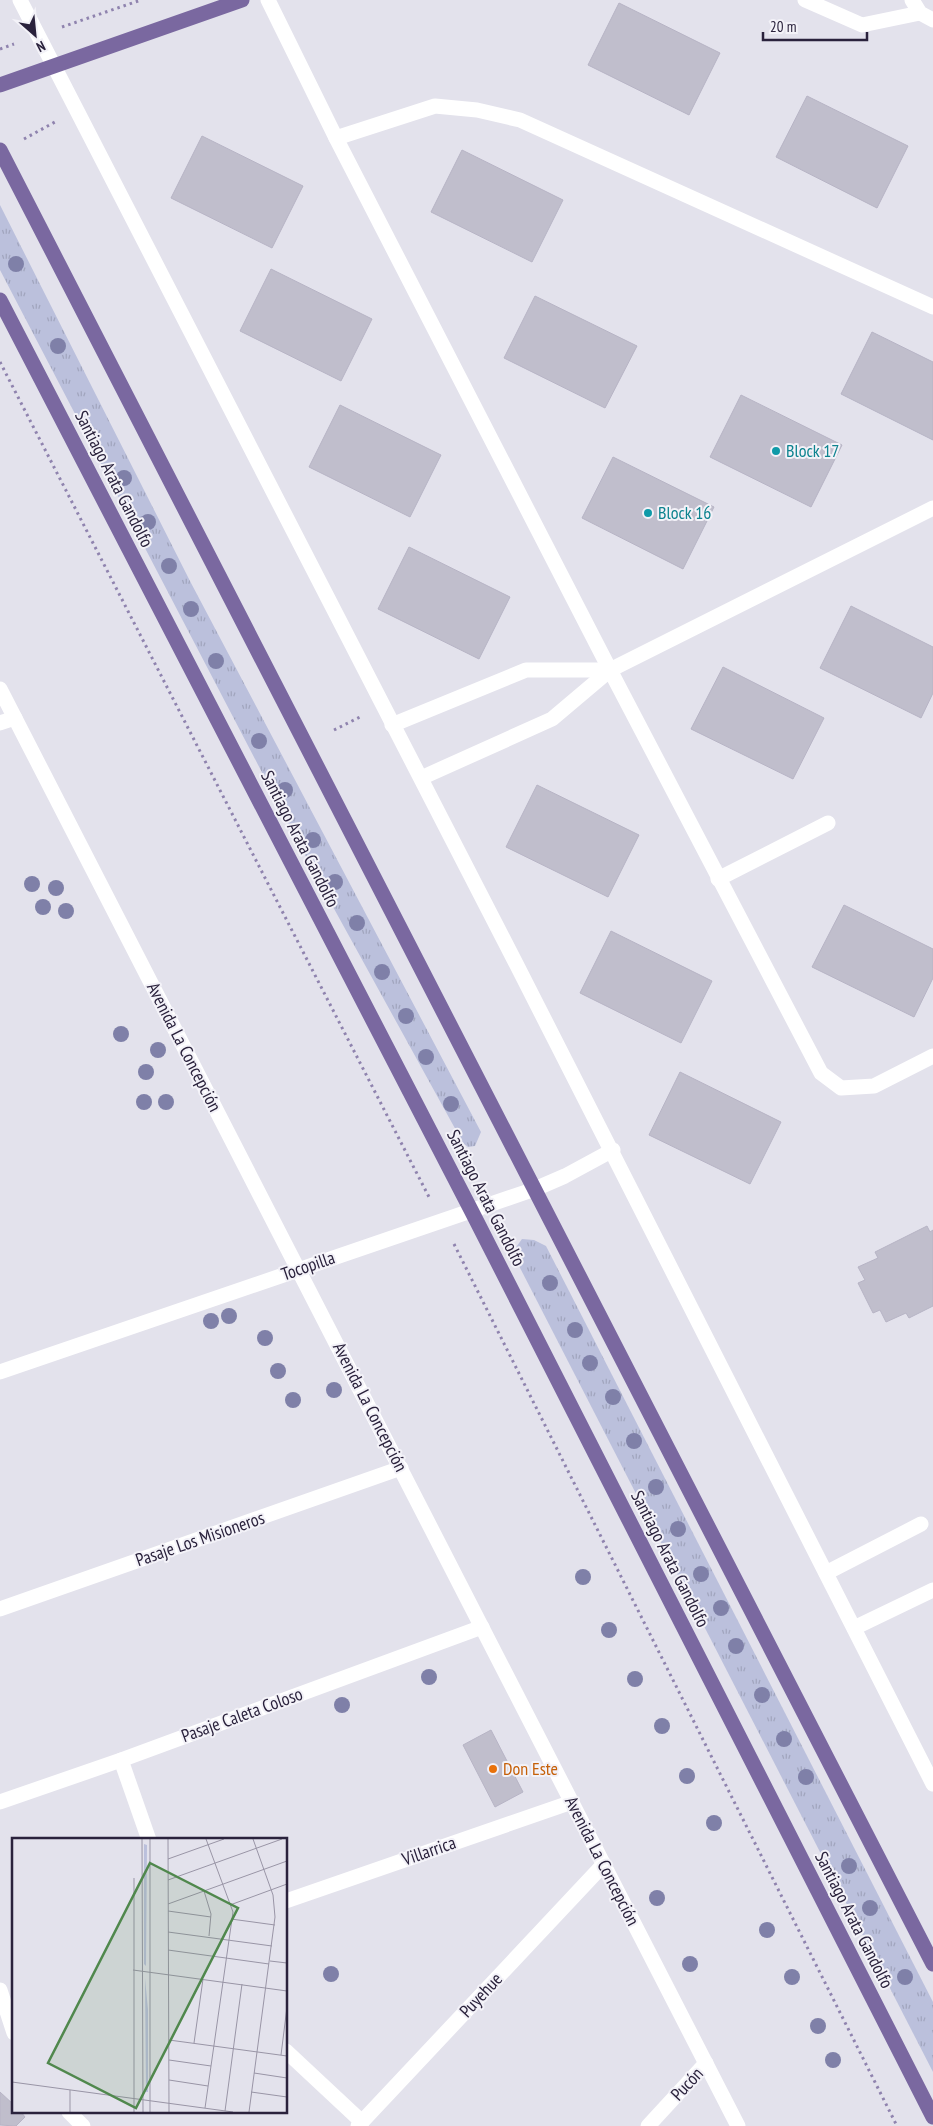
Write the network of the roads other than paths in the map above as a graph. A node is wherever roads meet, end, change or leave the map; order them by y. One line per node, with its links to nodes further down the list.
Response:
1 (20, 0): 7 (street)
2 (242, 0): 7 (main road)
3 (268, 0): 9 (street)
4 (805, 0): 6 (street)
5 (912, 0): 6 (street)
6 (927, 16)
7 (55, 66): 8 (main road); 18 (street)
8 (0, 85)
9 (336, 138): 12 (street); 14 (street)
10 (0, 150): 24 (main road)
11 (0, 300): 25 (main road, Santiago Arata Gandolfo)
12 (933, 307)
13 (933, 508): 14 (street)
14 (610, 670): 18 (street); 19 (street); 21 (street)
15 (0, 689): 16 (street, Avenida La Concepción)
16 (15, 718): 17 (street); 26 (street, Avenida La Concepción)
17 (0, 723)
18 (392, 725): 19 (street)
19 (421, 778): 23 (street)
20 (828, 823): 21 (street)
21 (718, 879): 22 (street)
22 (933, 1056)
23 (613, 1150): 24 (street, Tocopilla); 30 (street)
24 (535, 1189): 25 (street, Tocopilla); 42 (main road)
25 (471, 1210): 26 (street, Tocopilla); 48 (main road, Santiago Arata Gandolfo)
26 (298, 1269): 27 (street, Tocopilla); 28 (street, Avenida La Concepción)
27 (0, 1372)
28 (401, 1468): 32 (street, Pasaje Los Misioneros); 33 (street, Avenida La Concepción)
29 (921, 1524): 30 (street)
30 (826, 1573): 34 (street)
31 (933, 1590): 34 (street)
32 (0, 1609)
33 (482, 1627): 35 (street, Pasaje Caleta Coloso); 38 (street, Avenida La Concepción)
34 (854, 1628): 36 (street)
35 (121, 1760): 37 (street, Pasaje Caleta Coloso); 39 (street)
36 (933, 1784)
37 (0, 1802)
38 (572, 1802): 40 (street, Avenida La Concepción); 41 (street, Villarrica)
39 (148, 1838)
40 (604, 1864): 47 (street, Avenida La Concepción); 49 (street, Puyehue)
41 (288, 1900)
42 (933, 1964)
43 (0, 1990): 44 (street)
44 (3, 2008): 45 (street)
45 (12, 2028)
46 (288, 2053): 49 (street)
47 (706, 2064): 50 (street, Pucón); 51 (street, Avenida La Concepción)
48 (933, 2117)
49 (360, 2124)
50 (648, 2126)
51 (738, 2126)

